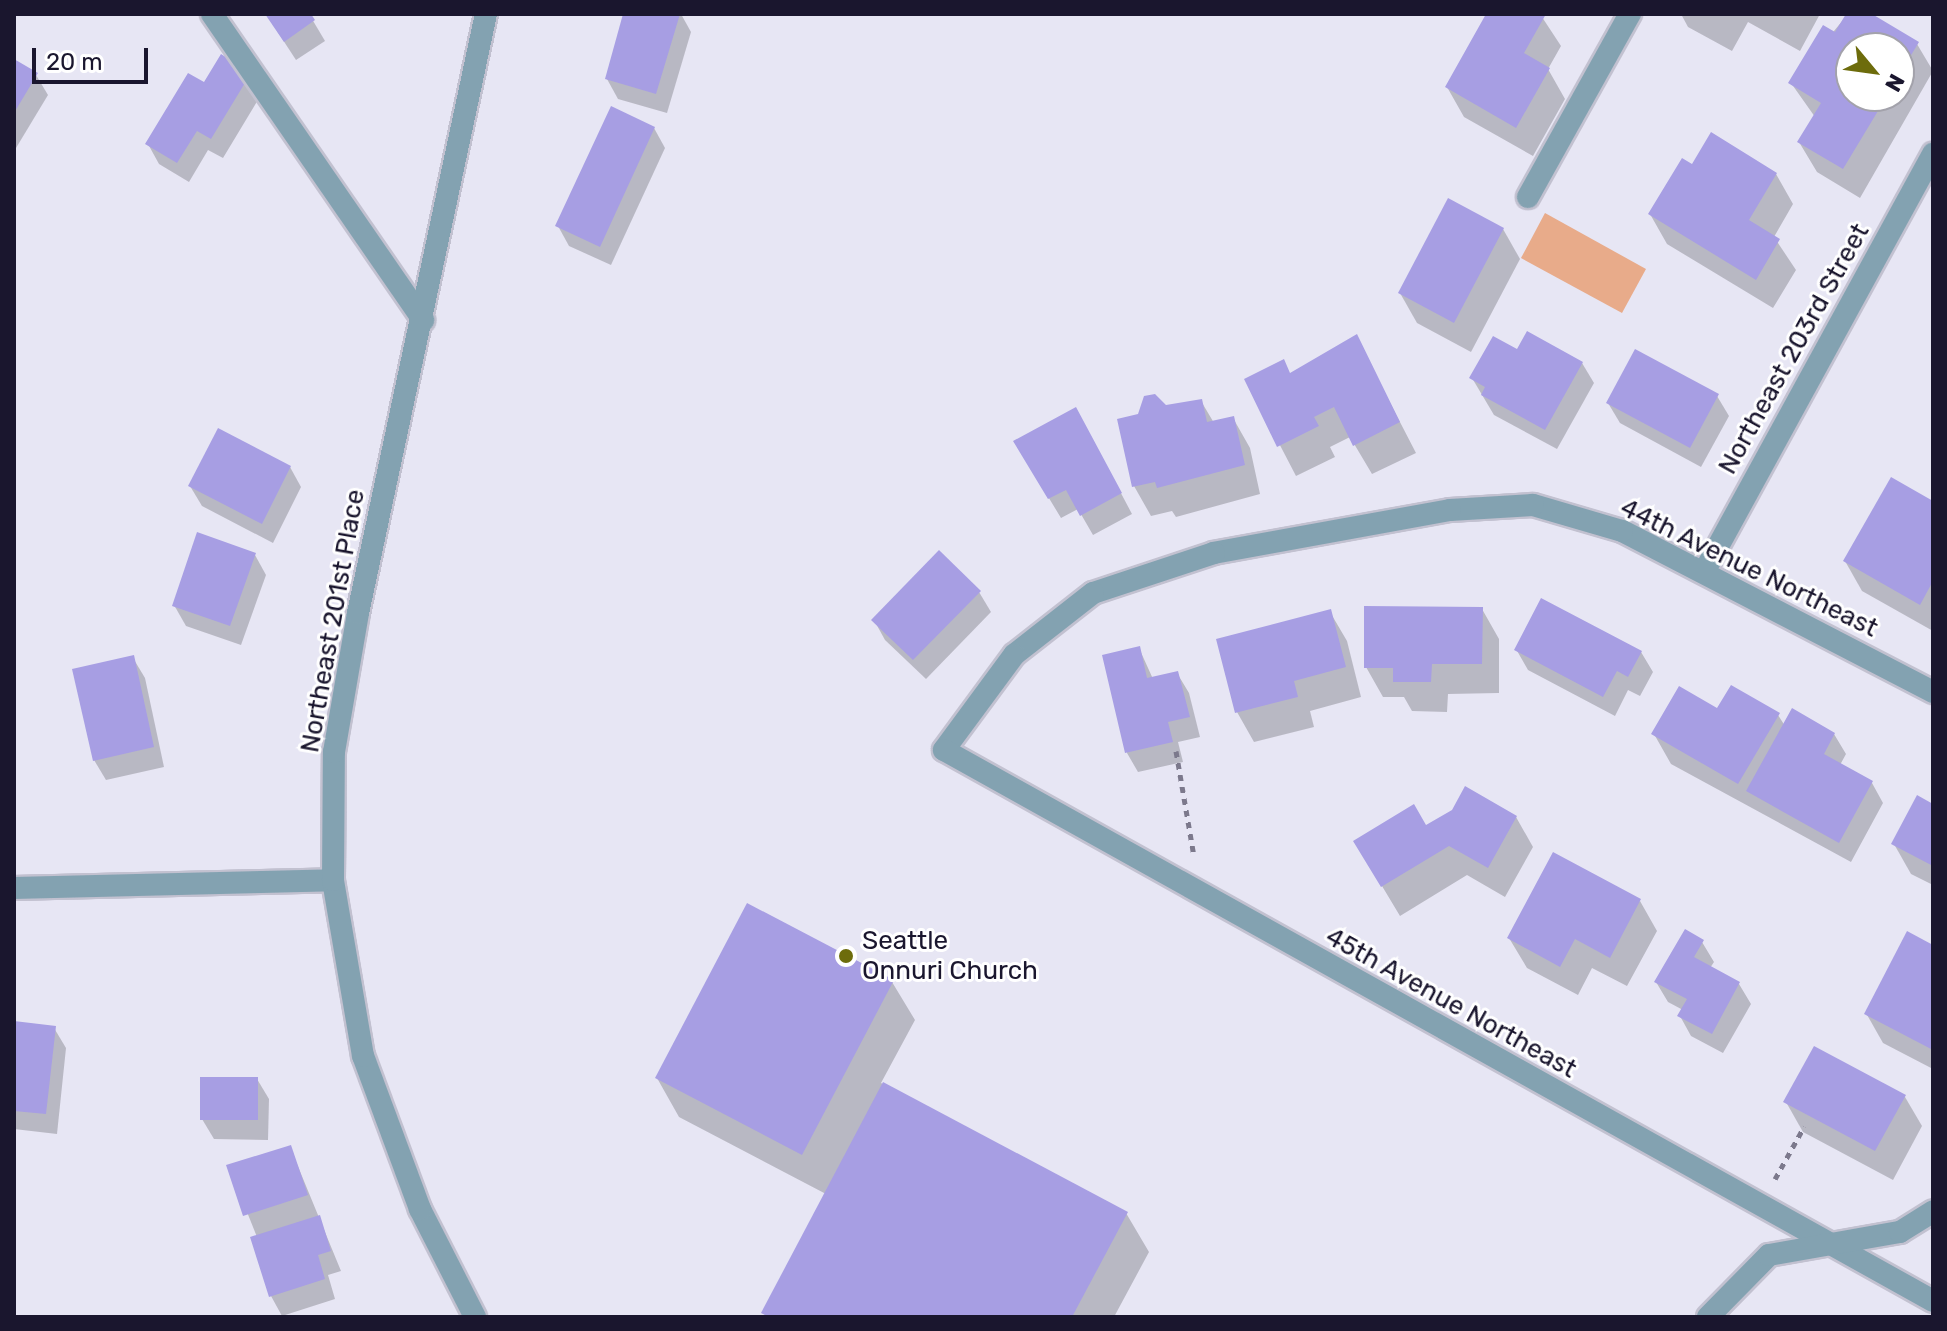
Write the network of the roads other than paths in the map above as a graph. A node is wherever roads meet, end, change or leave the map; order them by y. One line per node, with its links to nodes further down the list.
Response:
1 (212, 14): 6 (street)
2 (486, 14): 6 (street, Northeast 201st Place)
3 (1630, 14): 5 (street)
4 (1933, 154): 7 (street, Northeast 203rd Street)
5 (1528, 197)
6 (423, 320): 10 (street, Northeast 201st Place)
7 (1704, 572): 8 (street, 44th Avenue Northeast); 9 (street, 44th Avenue Northeast)
8 (1933, 692)
9 (944, 750): 13 (street, 45th Avenue Northeast)
10 (333, 880): 11 (street); 15 (street, Northeast 201st Place)
11 (14, 888)
12 (1933, 1211): 13 (street)
13 (1837, 1244): 14 (street, 45th Avenue Northeast); 16 (street)
14 (1933, 1301)
15 (475, 1317)
16 (1708, 1317)

